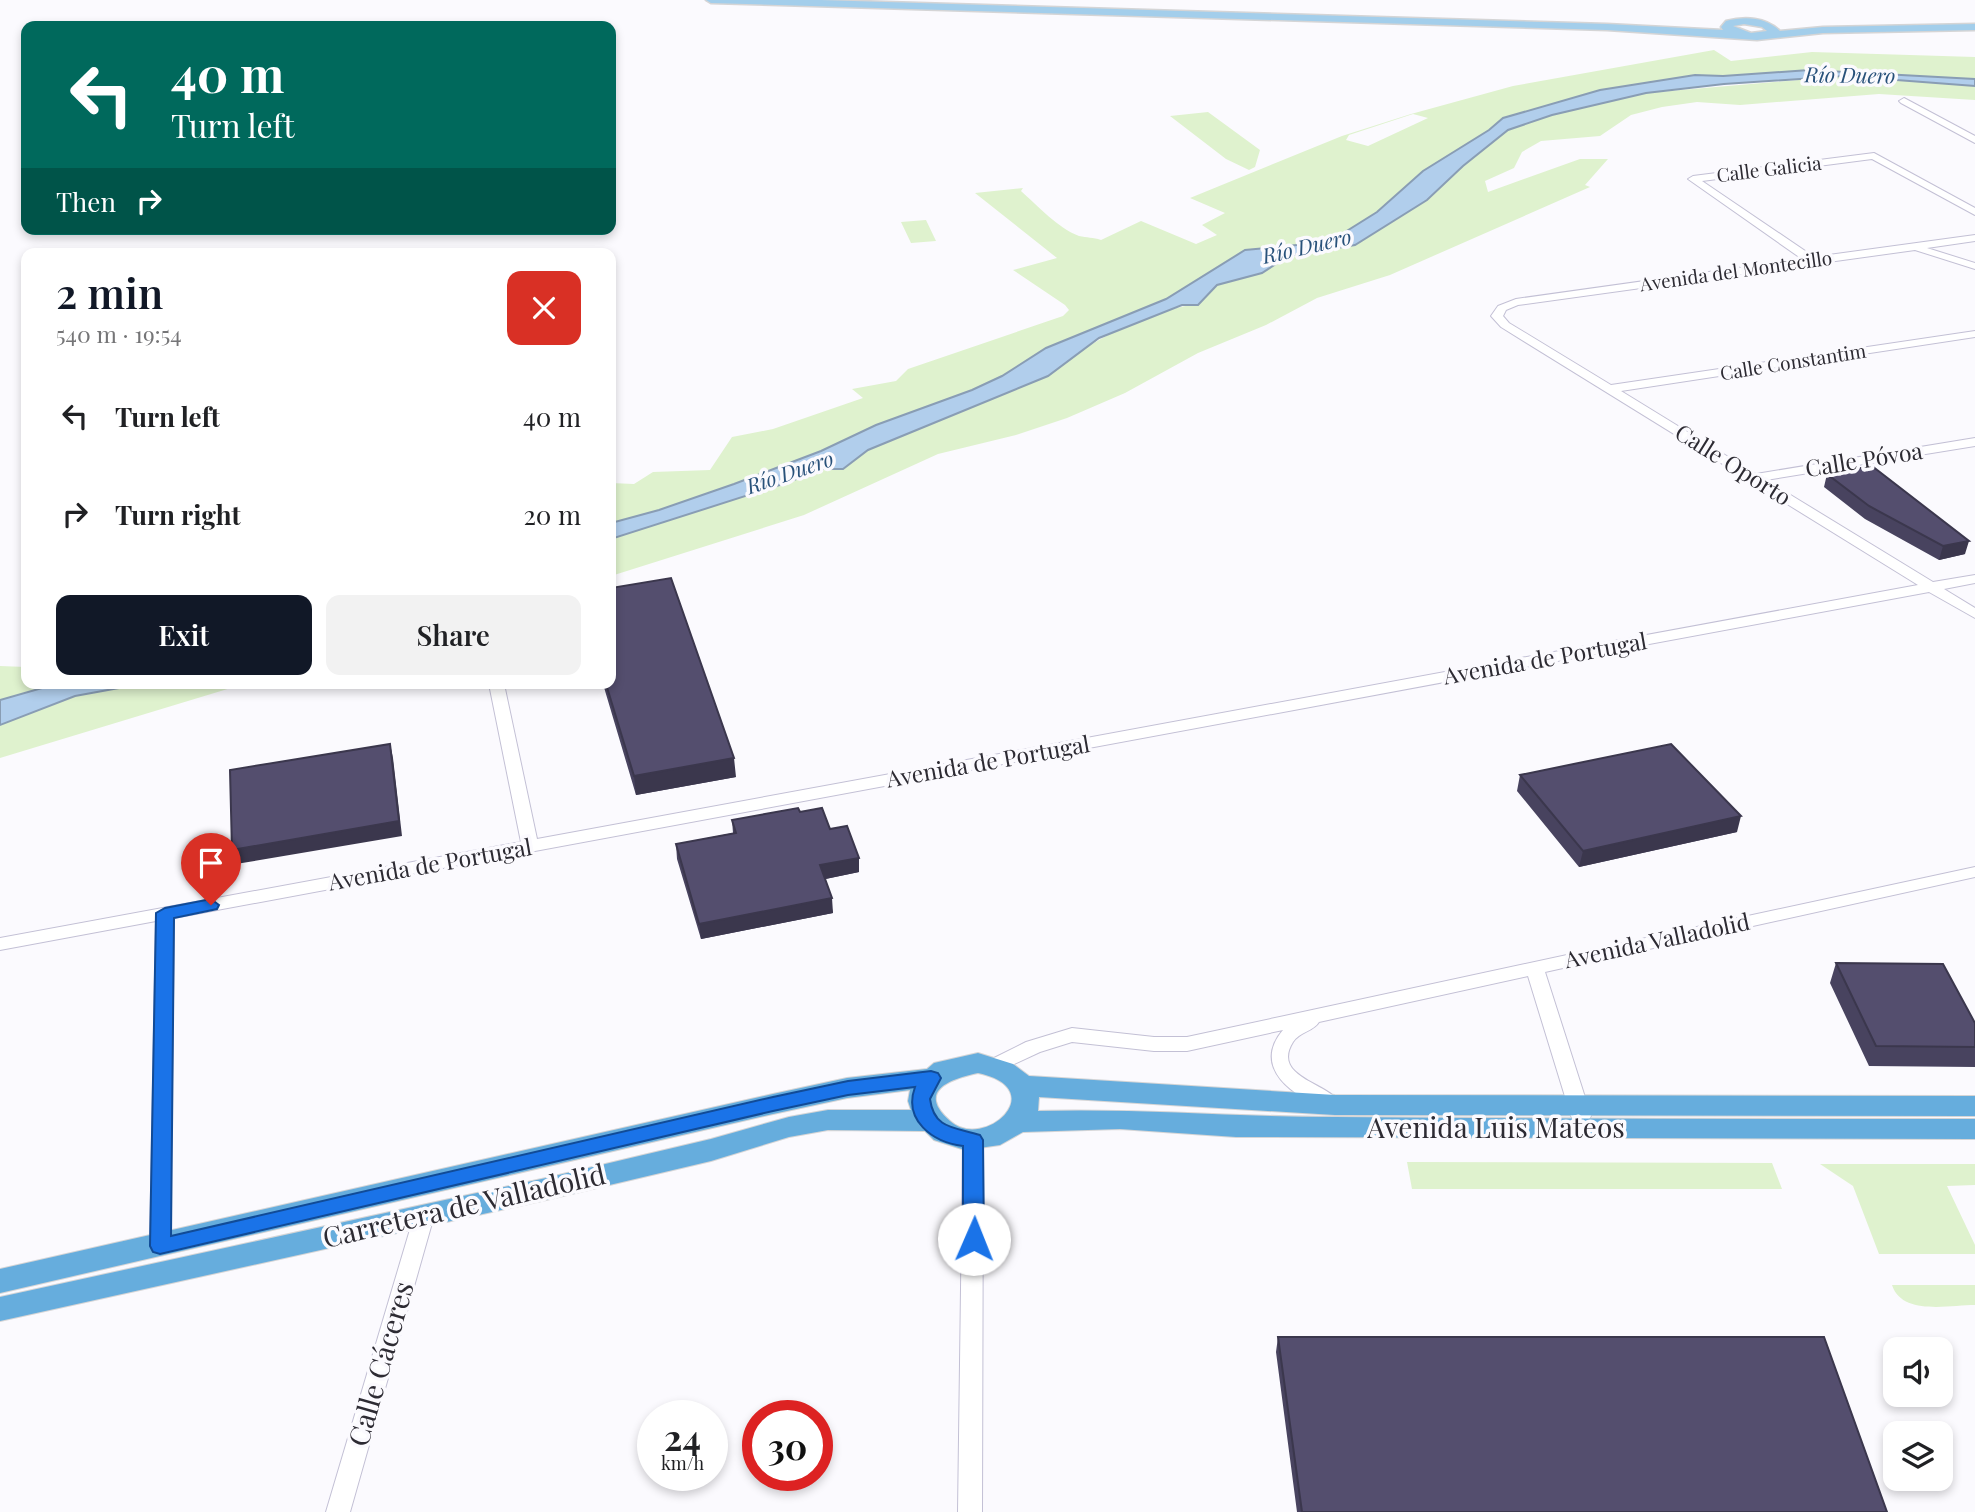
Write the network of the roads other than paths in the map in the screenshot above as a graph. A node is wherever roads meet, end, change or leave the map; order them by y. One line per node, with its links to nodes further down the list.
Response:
1 (712, 0): 3 (main road)
2 (1730, 23): 3 (main road); 5 (main road); 6 (main road)
3 (1607, 27): 6 (main road)
4 (1975, 27): 5 (main road)
5 (1767, 29): 6 (main road)
6 (1741, 34)
7 (1904, 101): 8 (street)
8 (1975, 139)
9 (1975, 212): 13 (street, Calle Galicia)
10 (1975, 238): 11 (street, Avenida del Montecillo)
11 (1945, 242): 12 (street, Avenida del Montecillo); 14 (street)
12 (1910, 247): 13 (street, Avenida del Montecillo); 14 (street)
13 (1812, 261): 15 (street, Avenida del Montecillo)
14 (1975, 265)
15 (1499, 311): 17 (street, Calle Oporto)
16 (1975, 334): 17 (street, Calle Constantim)
17 (1611, 389): 19 (street, Calle Oporto)
18 (1975, 442): 19 (street, Calle Póvoa)
19 (1754, 478): 21 (street, Calle Oporto)
20 (1975, 579): 21 (street, Avenida de Portugal)
21 (1931, 587): 22 (street, Calle Oporto); 24 (street, Avenida de Portugal)
22 (1975, 614)
23 (497, 689): 24 (street)
24 (530, 846): 26 (street, Avenida de Portugal)
25 (1975, 872): 28 (street, Avenida Valladolid)
26 (165, 913): 27 (street, Avenida de Portugal); 42 (street)
27 (0, 944)
28 (1535, 968): 29 (street, Avenida Valladolid); 36 (street)
29 (1340, 1011): 30 (street, Avenida Valladolid); 33 (street, Avenida Valladolid)
30 (995, 1066): 31 (highway); 32 (highway)
31 (931, 1078): 37 (highway); 42 (highway, Carretera de Valladolid)
32 (1022, 1086): 33 (highway, Avenida Luis Mateos); 38 (highway)
33 (1335, 1105): 35 (highway, Avenida Luis Mateos)
34 (1975, 1106): 36 (highway, Avenida Luis Mateos)
35 (1378, 1116): 36 (highway, Avenida Luis Mateos); 38 (highway, Avenida Luis Mateos)
36 (1581, 1118): 39 (highway, Avenida Luis Mateos)
37 (928, 1121): 40 (highway); 41 (highway, Carretera de Valladolid)
38 (1018, 1122): 40 (highway)
39 (1975, 1129)
40 (973, 1140): 46 (street)
41 (424, 1216): 44 (highway, Carretera de Valladolid); 45 (street, Calle Cáceres)
42 (160, 1246): 43 (highway, Carretera de Valladolid)
43 (0, 1281)
44 (0, 1309)
45 (338, 1512)
46 (970, 1512)

